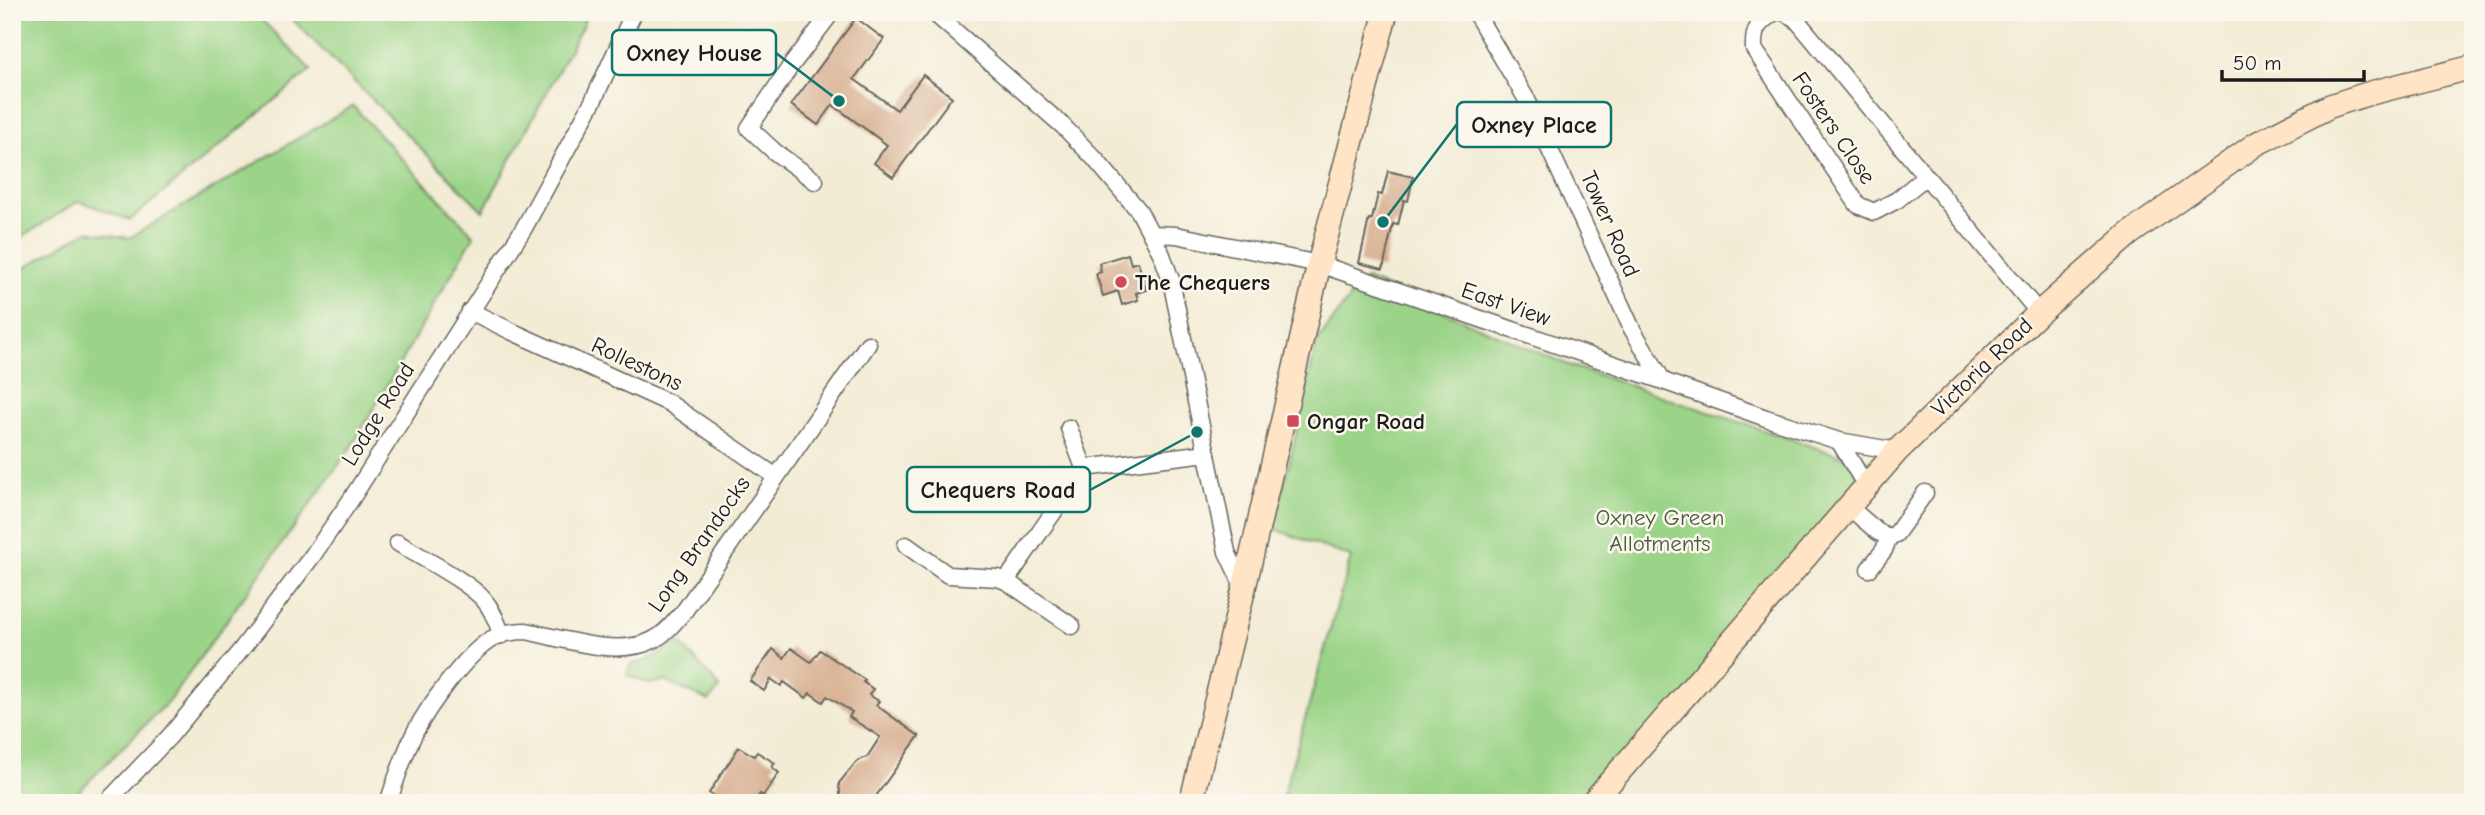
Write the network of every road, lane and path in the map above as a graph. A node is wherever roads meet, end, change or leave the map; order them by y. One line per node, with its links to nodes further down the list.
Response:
1 (634, 12): 13 (street, Lodge Road)
2 (831, 12): 10 (street)
3 (933, 12): 11 (street)
4 (1385, 12): 12 (street)
5 (1475, 12): 16 (street, Tower Road)
6 (1775, 12): 9 (street, Fosters Close)
7 (1783, 12): 9 (street, Fosters Close)
8 (2473, 68): 14 (street, Victoria Road)
9 (1925, 177): 14 (street, Fosters Close)
10 (815, 181)
11 (1151, 234): 12 (street, East View); 20 (street)
12 (1319, 264): 16 (street, East View); 31 (street)
13 (470, 311): 22 (street, Rollestons); 34 (street, Lodge Road)
14 (2039, 313): 19 (street, Victoria Road)
15 (868, 344): 22 (street, Long Brandocks)
16 (1663, 381): 18 (street, East View)
17 (1069, 428): 21 (street)
18 (1839, 440): 19 (street, East View); 23 (street)
19 (1897, 451): 23 (street, Victoria Road)
20 (1207, 453): 21 (street); 31 (street)
21 (1084, 468): 30 (street)
22 (775, 476): 33 (street, Long Brandocks)
23 (1866, 486): 25 (street, Victoria Road)
24 (1925, 493): 26 (street)
25 (1849, 507): 26 (street); 37 (street, Victoria Road)
26 (1889, 537): 29 (street)
27 (398, 542): 33 (street)
28 (906, 545): 30 (street)
29 (1869, 569)
30 (1006, 582): 32 (street)
31 (1244, 588): 36 (street)
32 (1072, 626)
33 (502, 635): 35 (street)
34 (106, 803)
35 (388, 803)
36 (1191, 803)
37 (1592, 803)

